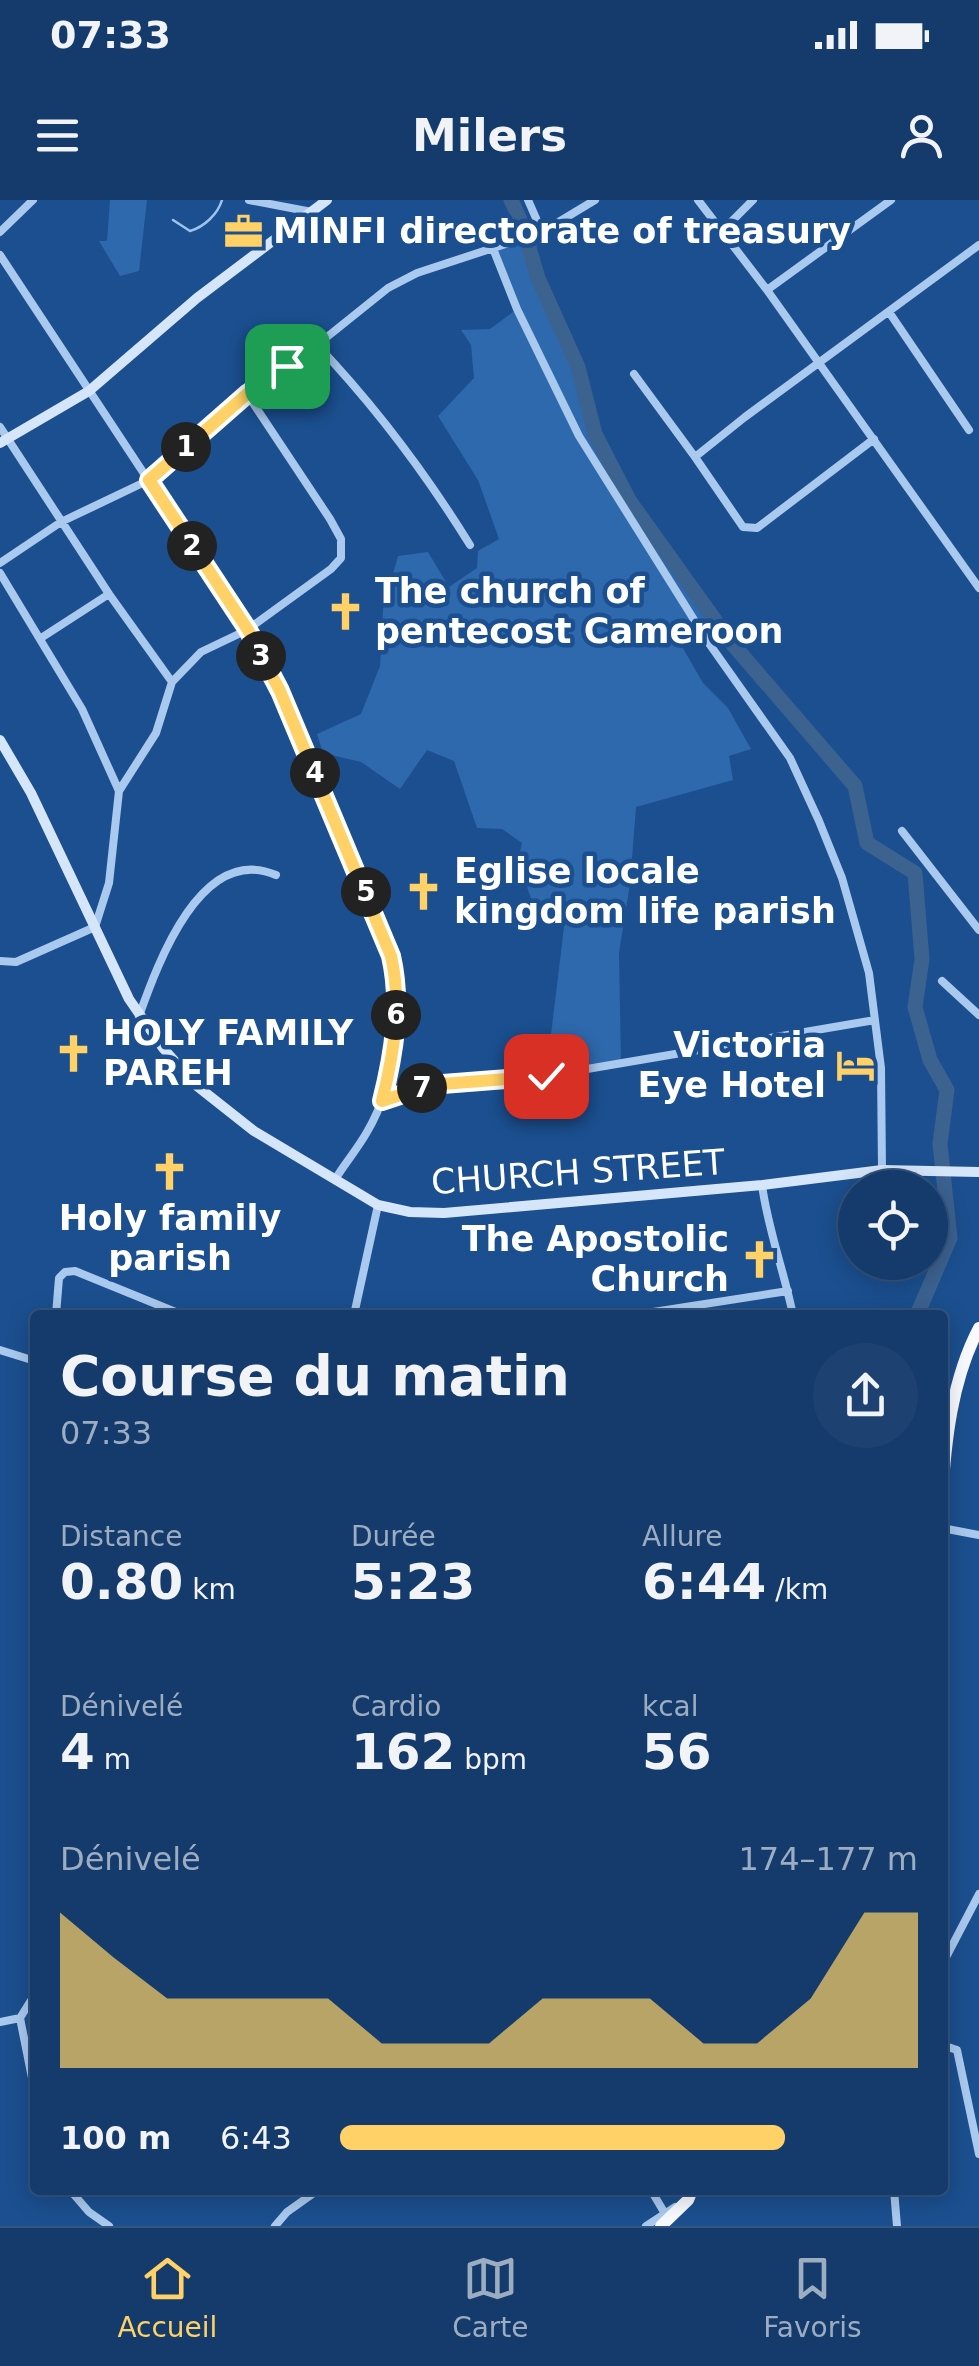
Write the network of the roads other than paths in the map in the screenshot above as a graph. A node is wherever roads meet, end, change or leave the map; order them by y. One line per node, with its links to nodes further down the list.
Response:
1 (34, 200): 11 (street)
2 (249, 200): 9 (street)
3 (327, 200): 9 (main road)
4 (528, 200): 12 (street)
5 (595, 200): 12 (street)
6 (698, 200): 10 (street)
7 (753, 200): 10 (street)
8 (890, 200): 16 (street)
9 (312, 212): 21 (main road)
10 (722, 231): 16 (street)
11 (0, 232)
12 (539, 233): 14 (street)
13 (979, 245): 17 (street)
14 (492, 246): 18 (street); 48 (street)
15 (0, 256): 21 (street)
16 (767, 290): 19 (street)
17 (889, 312): 19 (street); 24 (street)
18 (317, 345): 22 (street); 30 (street)
19 (819, 364): 25 (street); 27 (street)
20 (634, 374): 27 (street)
21 (89, 391): 26 (main road); 28 (street)
22 (247, 394): 28 (street); 35 (street)
23 (0, 426): 26 (street)
24 (969, 430)
25 (874, 438): 27 (street); 33 (street)
26 (4, 440): 29 (street)
27 (696, 457)
28 (149, 480): 29 (street); 35 (street)
29 (60, 522): 31 (street); 34 (street)
30 (470, 545)
31 (0, 563)
32 (0, 572): 36 (street)
33 (979, 588)
34 (109, 594): 36 (street); 37 (street)
35 (248, 630): 37 (street); 49 (street)
36 (41, 638): 39 (street)
37 (172, 682): 39 (street)
38 (0, 740): 42 (main road, CHURCH STREET)
39 (119, 791): 42 (street)
40 (902, 831): 43 (street)
41 (276, 875): 47 (street)
42 (95, 928): 44 (street); 47 (main road, CHURCH STREET)
43 (979, 930)
44 (0, 961)
45 (942, 982): 46 (street)
46 (979, 1015)
47 (139, 1016): 54 (main road, CHURCH STREET)
48 (875, 1020): 49 (street); 50 (street)
49 (382, 1101): 54 (street)
50 (882, 1170)
51 (925, 1170): 52 (main road, CHURCH STREET)
52 (979, 1170)
53 (838, 1176): 55 (main road, CHURCH STREET)
54 (336, 1178): 56 (main road, CHURCH STREET)
55 (762, 1185): 56 (main road, CHURCH STREET); 57 (street)
56 (378, 1205): 60 (street)
57 (788, 1291): 61 (street); 62 (street)
58 (56, 1310): 59 (street)
59 (171, 1310)
60 (355, 1310)
61 (666, 1310)
62 (792, 1310)
63 (979, 1328): 66 (highway)
64 (0, 1350): 65 (street)
65 (30, 1359)
66 (948, 1413)
67 (948, 1529): 68 (street)
68 (979, 1536)
69 (979, 1894): 70 (street)
70 (948, 1953)
71 (30, 2002): 72 (street)
72 (20, 2018): 73 (street); 75 (street)
73 (0, 2022)
74 (948, 2047): 76 (street)
75 (30, 2068)
76 (979, 2150)
77 (74, 2195): 83 (street)
78 (311, 2195): 84 (street)
79 (652, 2195): 82 (street)
80 (690, 2195): 82 (highway)
81 (895, 2195): 86 (street)
82 (662, 2219): 85 (street)
83 (110, 2226)
84 (276, 2226)
85 (646, 2226)
86 (898, 2226)

